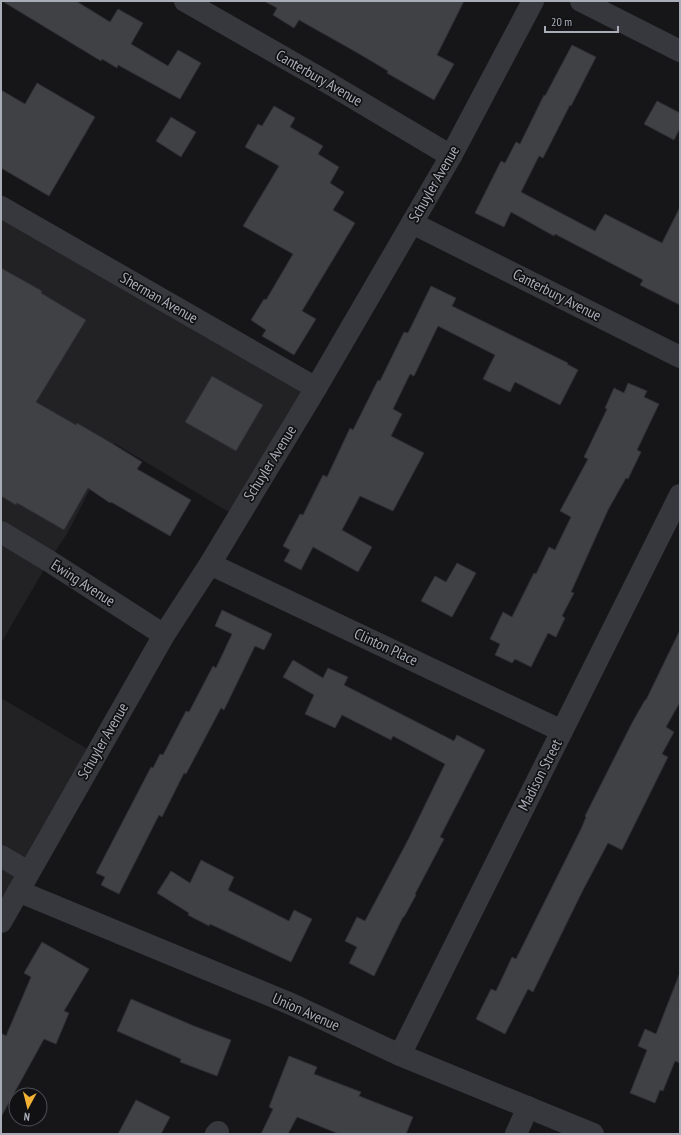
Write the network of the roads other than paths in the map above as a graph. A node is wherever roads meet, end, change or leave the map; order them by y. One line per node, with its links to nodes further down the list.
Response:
1 (185, 1): 5 (street, Canterbury Avenue)
2 (533, 1): 5 (street, Schuyler Avenue)
3 (580, 1): 4 (street)
4 (680, 51)
5 (451, 156): 7 (street, Schuyler Avenue)
6 (1, 207): 9 (street, Sherman Avenue)
7 (412, 223): 8 (street, Canterbury Avenue); 9 (street, Schuyler Avenue)
8 (680, 357)
9 (316, 388): 12 (street, Schuyler Avenue)
10 (680, 494): 14 (street, Madison Street)
11 (1, 532): 13 (street, Ewing Avenue)
12 (210, 564): 13 (street, Schuyler Avenue); 14 (street, Clinton Place)
13 (164, 635): 16 (street, Schuyler Avenue)
14 (562, 731): 19 (street, Madison Street)
15 (1, 856): 16 (street)
16 (28, 872): 17 (street, Schuyler Avenue)
17 (18, 891): 18 (street, Schuyler Avenue); 19 (street, Union Avenue)
18 (1, 922)
19 (400, 1055): 20 (street, Union Avenue)
20 (528, 1107): 21 (street); 22 (street, Union Avenue)
21 (516, 1134)
22 (593, 1134)

